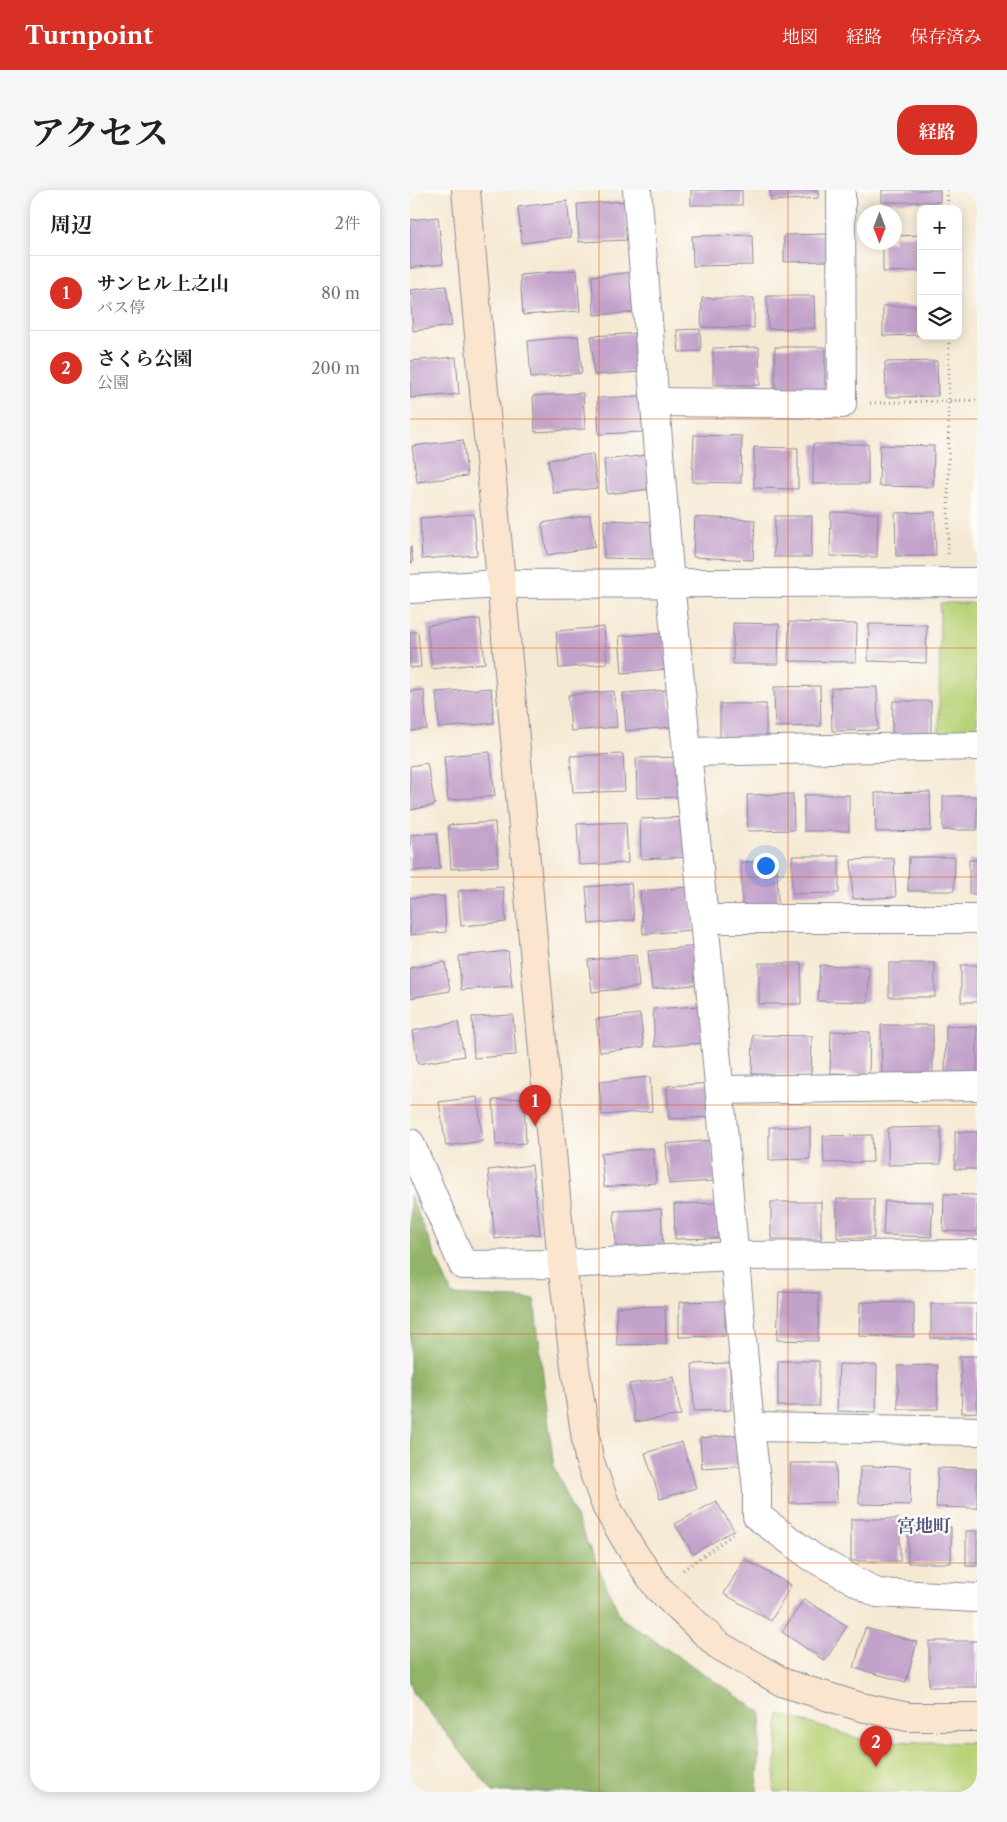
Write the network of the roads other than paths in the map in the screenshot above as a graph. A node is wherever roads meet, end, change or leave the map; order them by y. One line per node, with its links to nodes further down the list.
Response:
1 (466, 190): 7 (street)
2 (637, 190): 4 (street)
3 (841, 190): 4 (street)
4 (656, 402): 6 (street)
5 (977, 582): 6 (street)
6 (670, 583): 7 (street); 10 (street)
7 (502, 584): 8 (street); 18 (street)
8 (410, 589)
9 (977, 746): 10 (street)
10 (688, 752): 11 (street)
11 (704, 919): 12 (street); 14 (street)
12 (977, 919)
13 (977, 1086): 14 (street)
14 (720, 1090): 17 (street)
15 (410, 1143): 18 (street)
16 (977, 1254): 17 (street)
17 (735, 1256): 18 (street); 19 (street)
18 (562, 1264): 22 (street)
19 (750, 1427): 20 (street); 21 (street)
20 (977, 1431)
21 (977, 1598)
22 (977, 1717)

